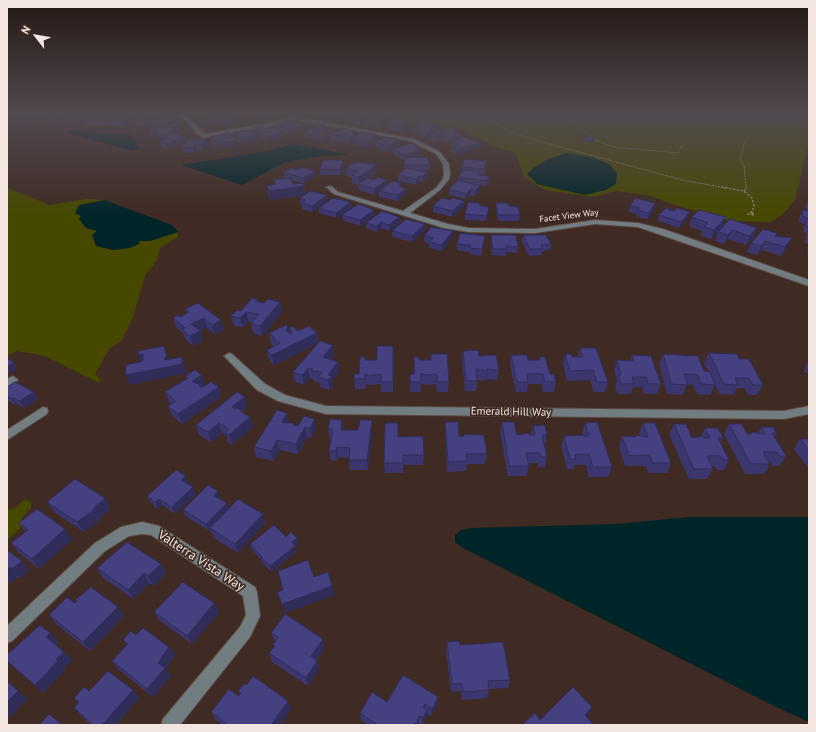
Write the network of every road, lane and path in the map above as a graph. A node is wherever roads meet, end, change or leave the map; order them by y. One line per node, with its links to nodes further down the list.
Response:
1 (426, 147): 9 (street)
2 (562, 147): 7 (path)
3 (616, 147): 4 (path)
4 (681, 147)
5 (743, 147): 7 (path)
6 (329, 187): 9 (street, Facet View Way)
7 (744, 191): 8 (path)
8 (752, 212)
9 (405, 213): 10 (street, Facet View Way)
10 (809, 282)
11 (229, 356): 12 (street, Emerald Hill Way)
12 (809, 410)
13 (43, 411): 14 (street)
14 (10, 430)
15 (7, 636): 16 (street, Valterra Vista Way)
16 (169, 725)

